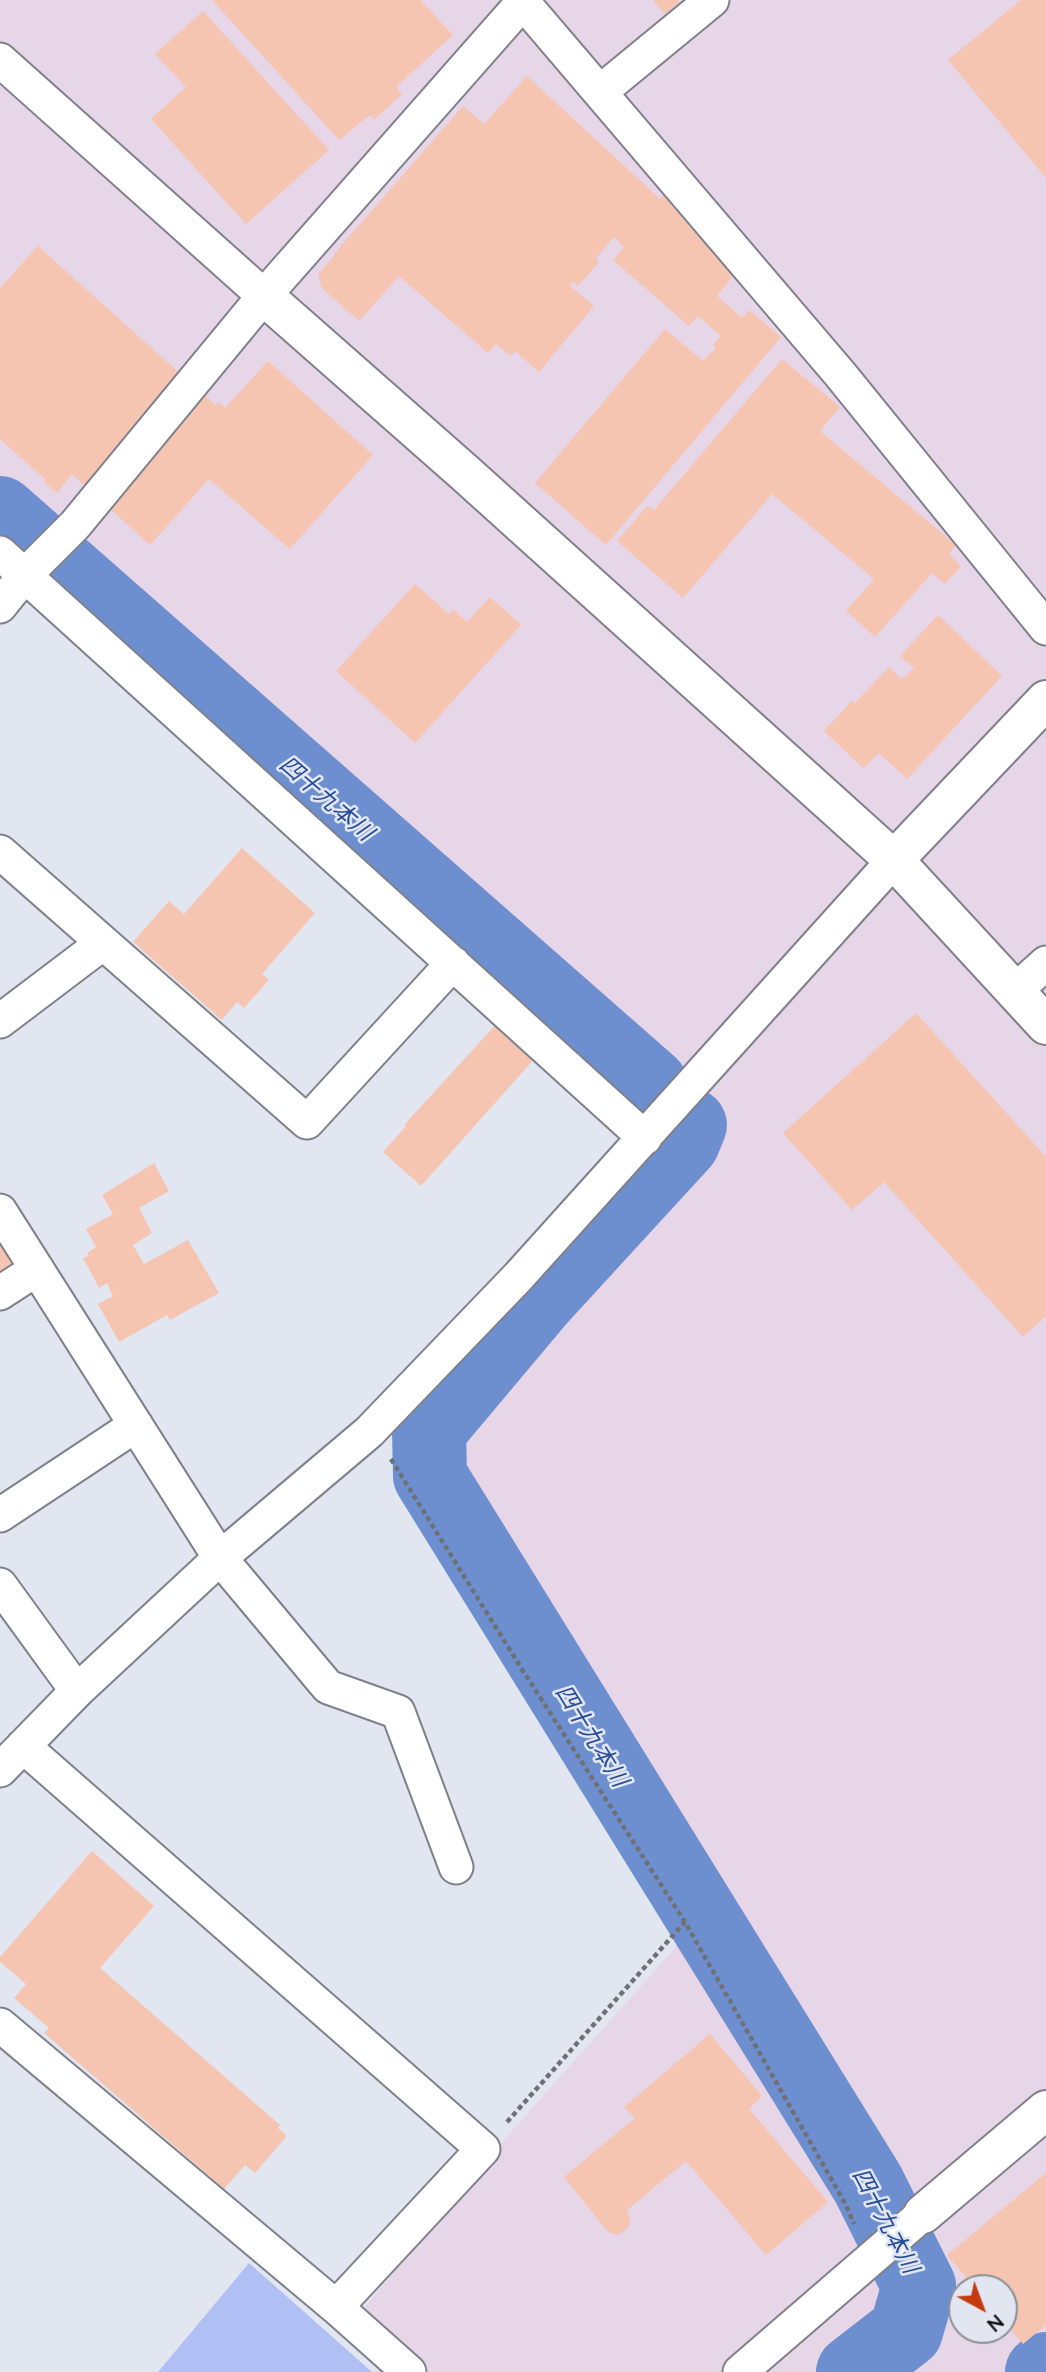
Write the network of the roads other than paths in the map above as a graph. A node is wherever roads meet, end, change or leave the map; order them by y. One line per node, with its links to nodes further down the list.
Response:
1 (712, 0): 4 (street)
2 (522, 1): 4 (street); 5 (street)
3 (0, 60): 5 (street)
4 (600, 92): 9 (street)
5 (264, 296): 7 (street); 12 (street)
6 (0, 553): 7 (street)
7 (25, 575): 8 (street); 14 (street)
8 (0, 606)
9 (1046, 628)
10 (1046, 700): 12 (street)
11 (0, 852): 13 (street)
12 (894, 860): 16 (street); 19 (street)
13 (103, 943): 14 (street); 17 (street)
14 (453, 963): 19 (street)
15 (1046, 963): 16 (street)
16 (1015, 991): 18 (street)
17 (0, 1021)
18 (1046, 1025)
19 (645, 1138): 25 (street)
20 (0, 1211): 21 (street)
21 (37, 1269): 22 (street); 23 (street)
22 (0, 1293)
23 (136, 1425): 24 (street); 25 (street)
24 (0, 1515)
25 (220, 1558): 27 (street); 30 (street)
26 (0, 1585): 27 (street)
27 (77, 1691): 28 (street)
28 (23, 1746): 29 (street); 34 (street)
29 (0, 1770)
30 (456, 1867)
31 (0, 2025): 34 (street)
32 (1046, 2110): 33 (street)
33 (923, 2214): 36 (street)
34 (336, 2307): 35 (street)
35 (409, 2372)
36 (740, 2372)

